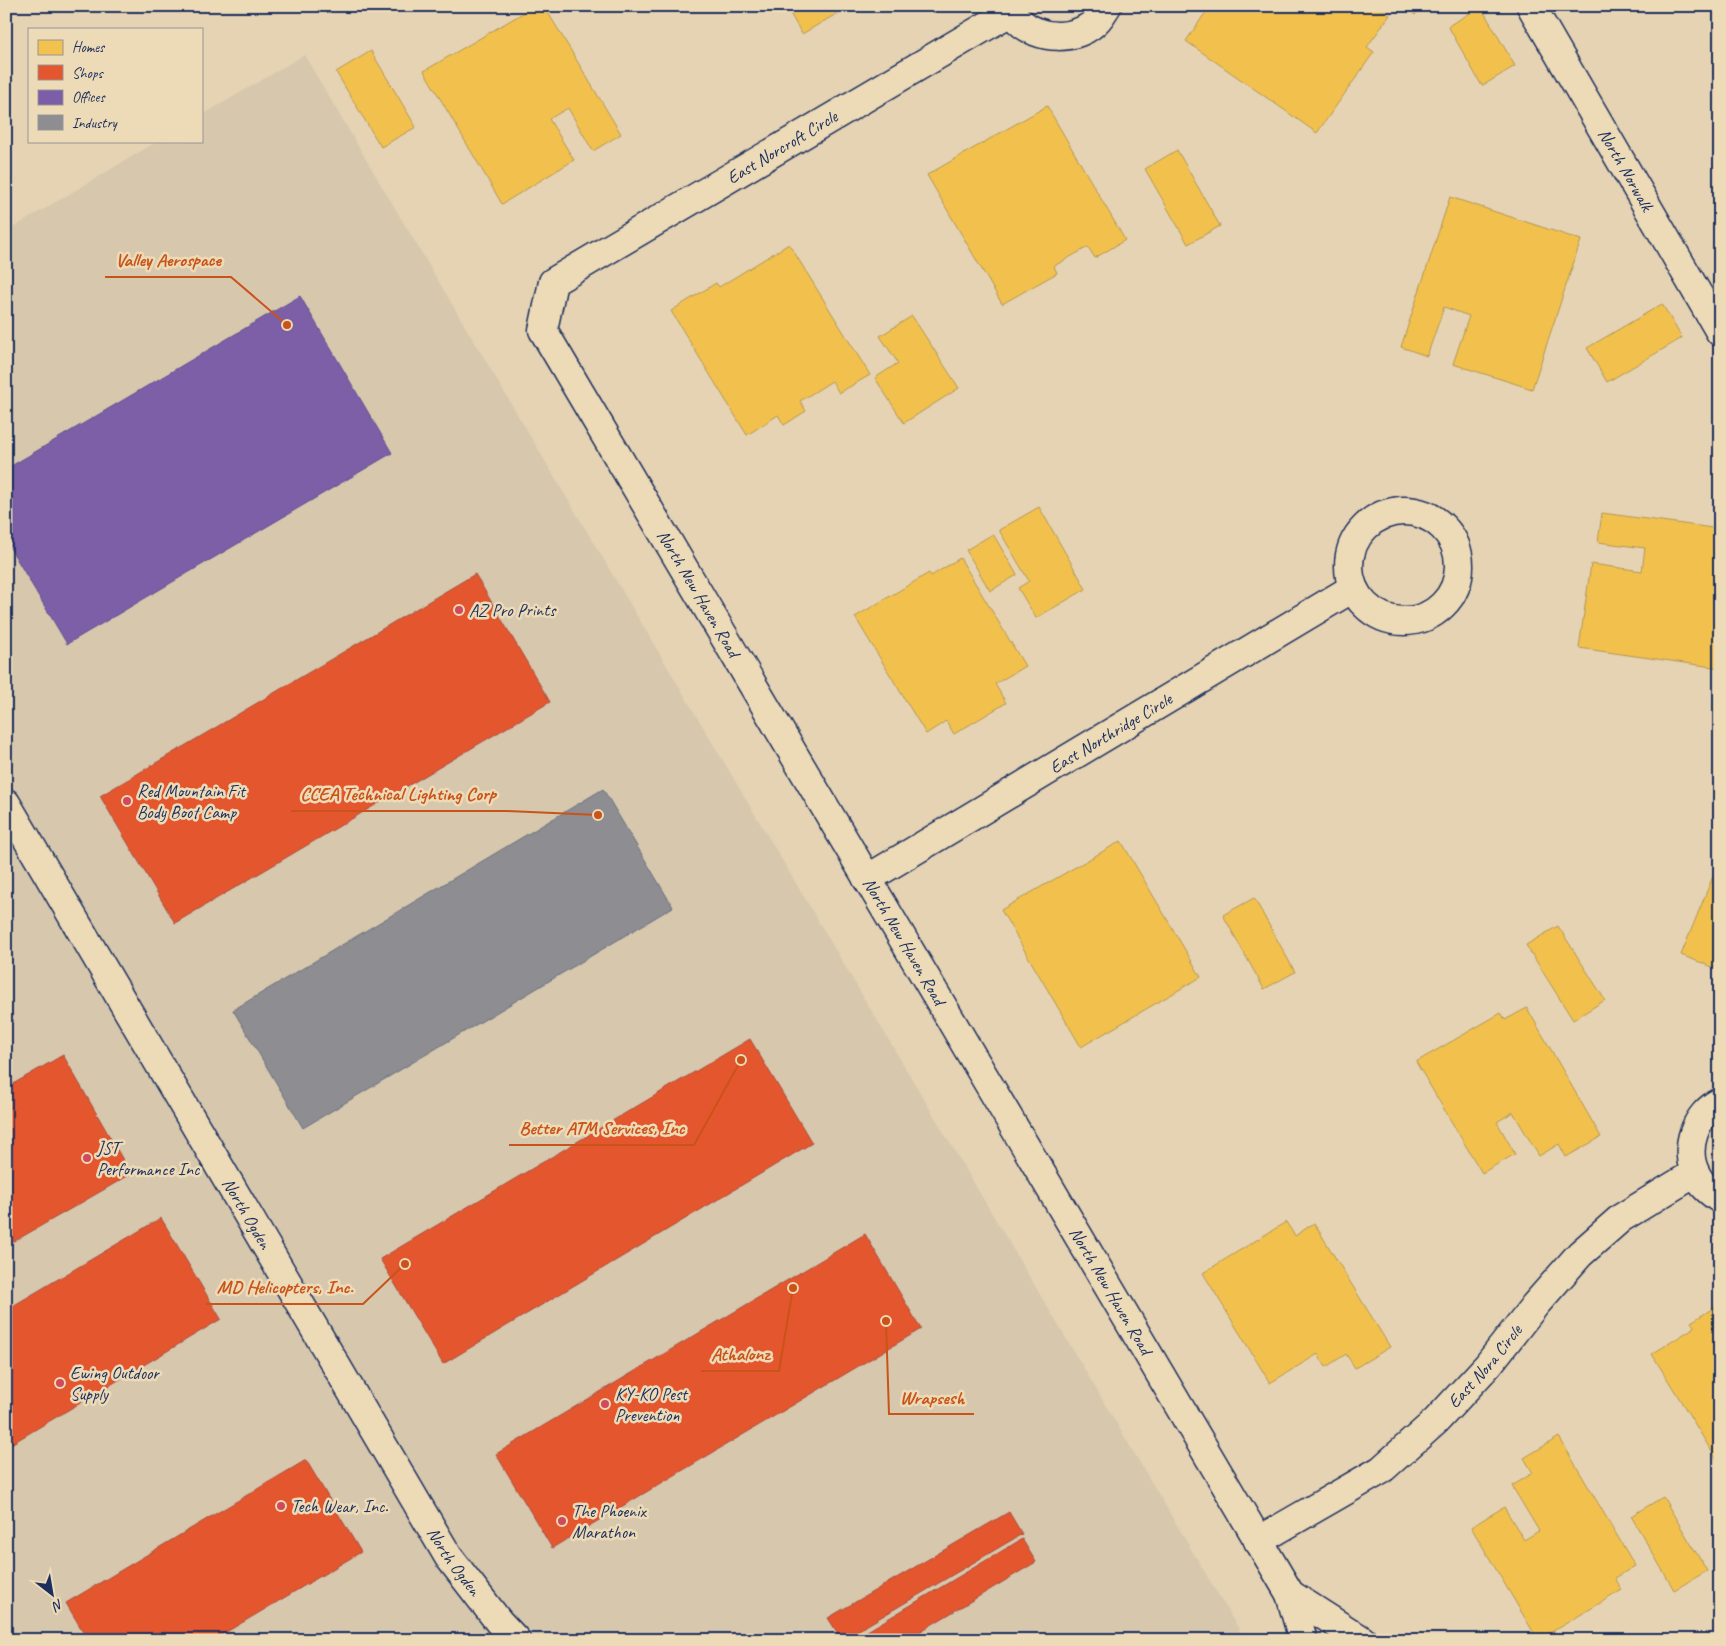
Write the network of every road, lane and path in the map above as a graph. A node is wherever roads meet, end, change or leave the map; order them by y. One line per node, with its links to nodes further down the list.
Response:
1 (1107, 6): 3 (street, East Norcroft Circle)
2 (1531, 6): 5 (street, North Norwalk)
3 (1010, 9): 4 (street, East Norcroft Circle)
4 (553, 282): 8 (street, North New Haven Road)
5 (1720, 332)
6 (1353, 588): 6 (street); 8 (street, East Northridge Circle)
7 (6, 803): 14 (street, North Ogden)
8 (867, 879): 12 (street, North New Haven Road)
9 (1720, 1102): 10 (street)
10 (1695, 1173): 11 (street); 12 (street, East Nora Circle)
11 (1720, 1199)
12 (1258, 1541): 13 (street, North New Haven Road)
13 (1290, 1594): 15 (street, North New Haven Road); 16 (street, North New Haven Road)
14 (516, 1640)
15 (1303, 1640)
16 (1362, 1640)

